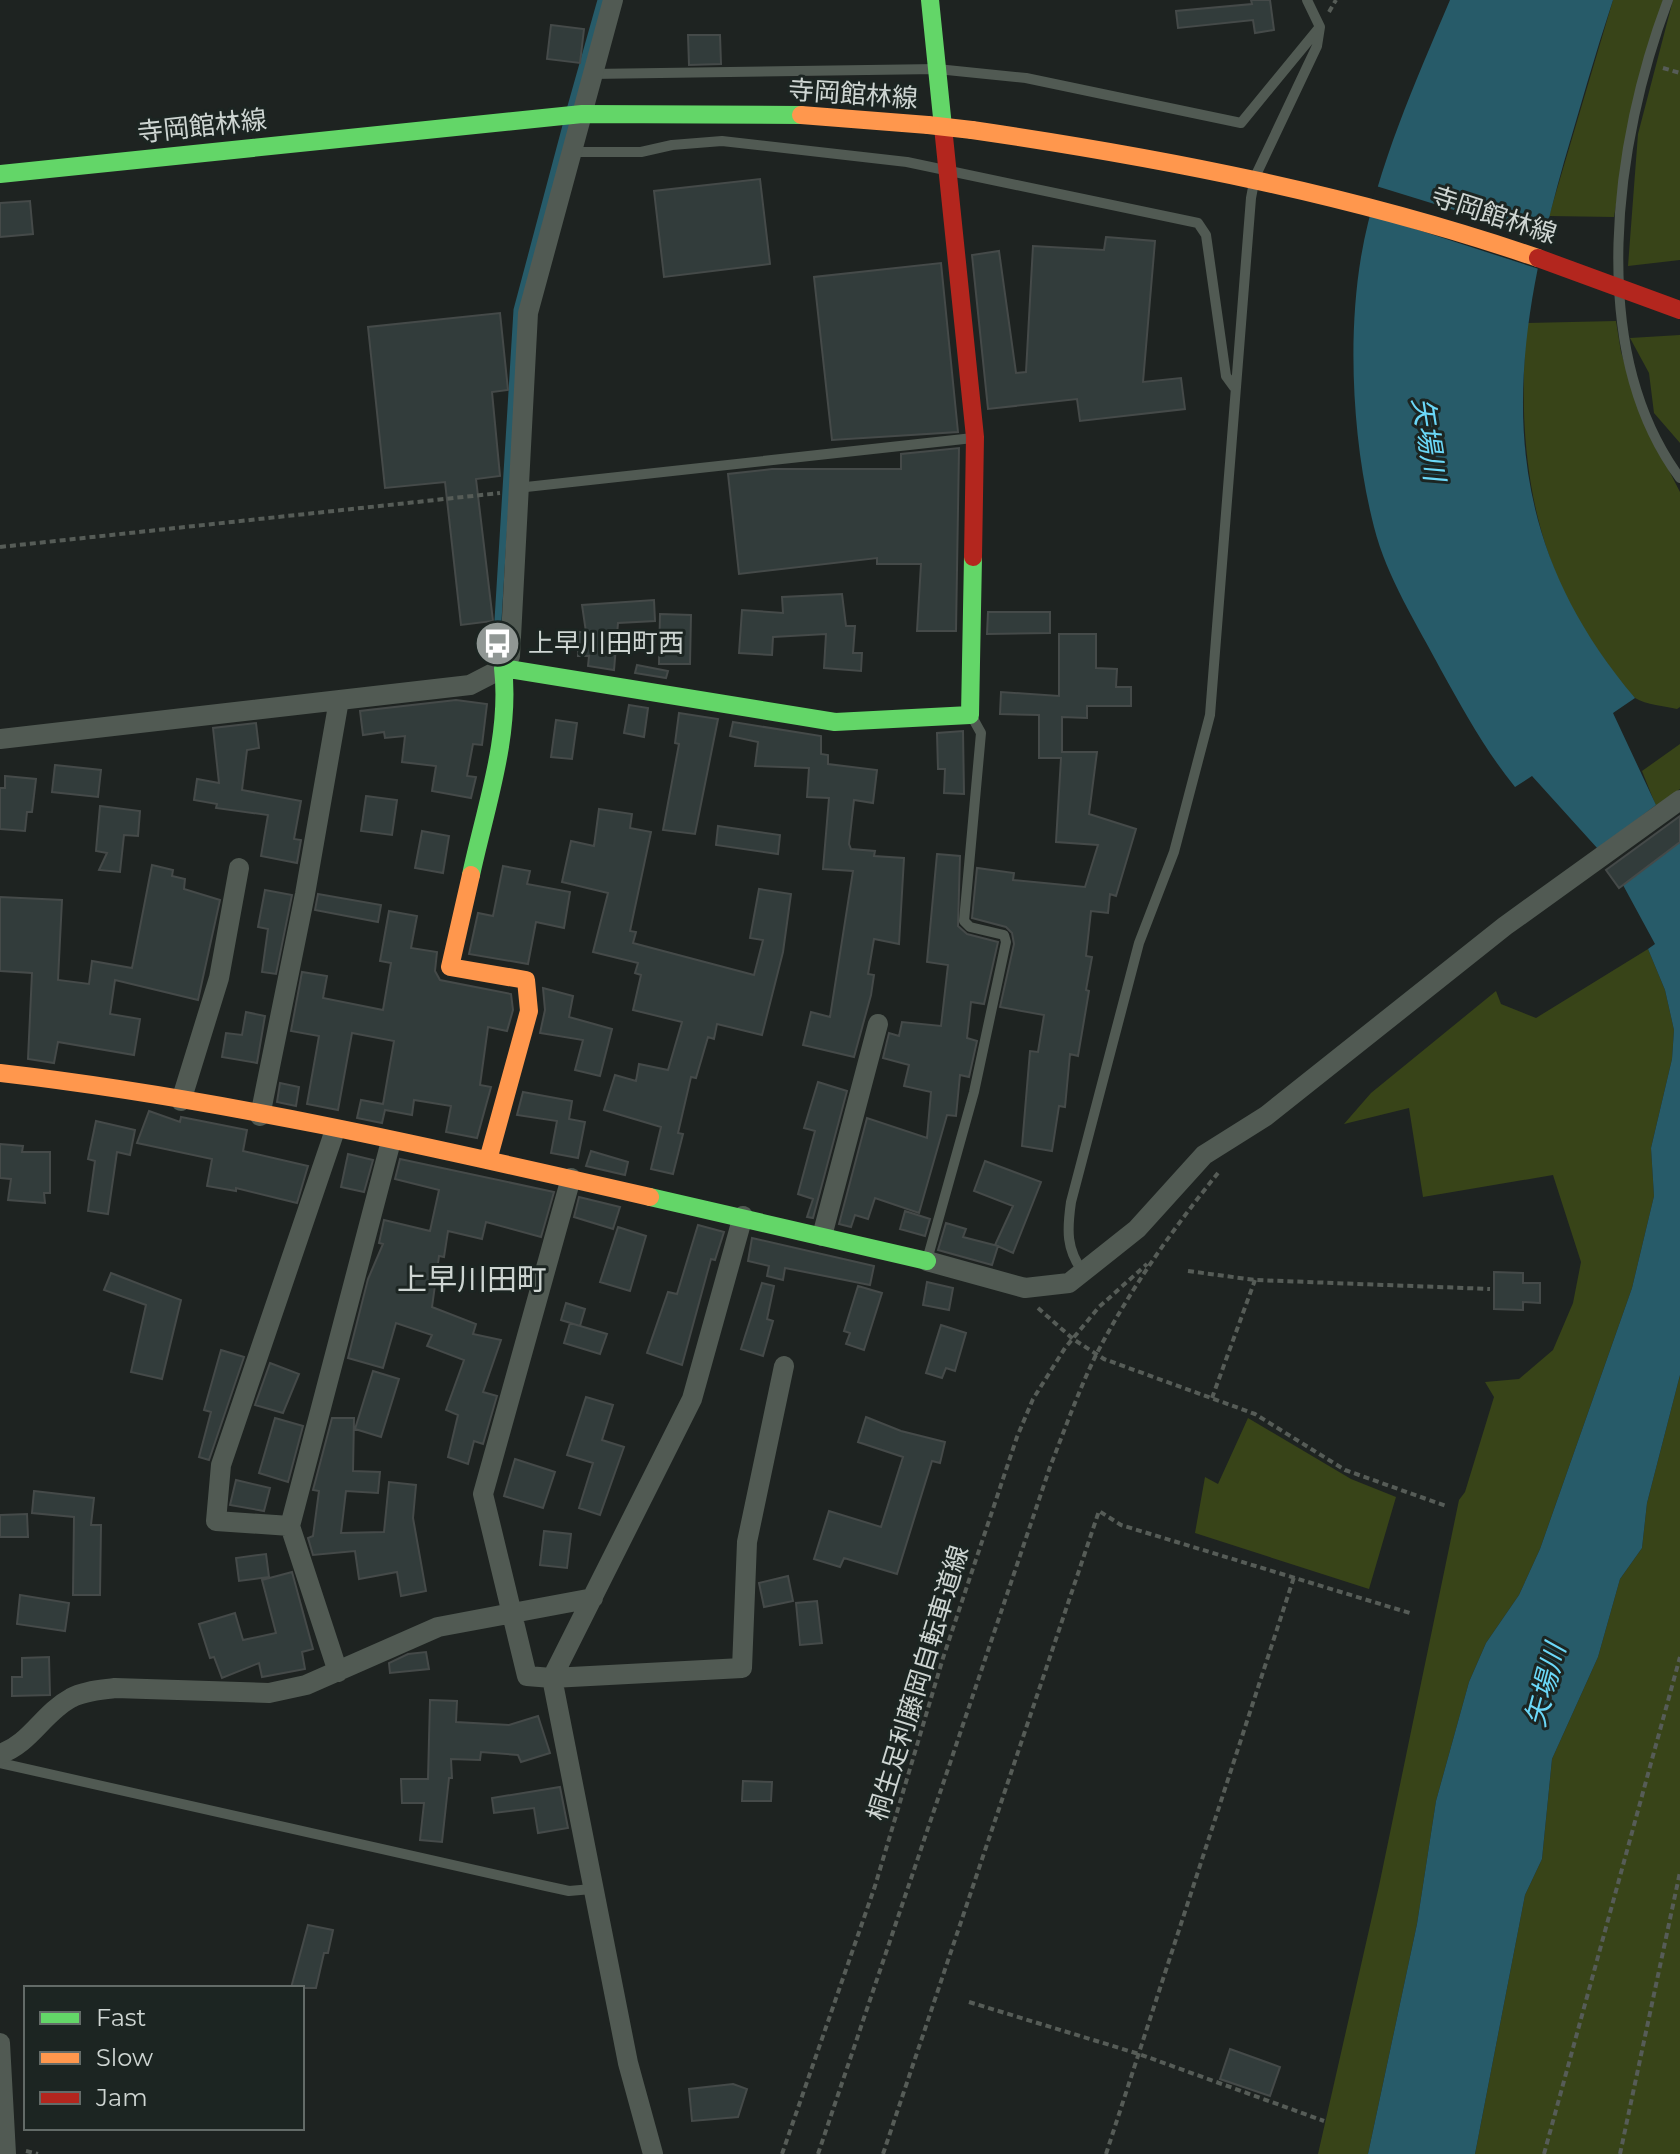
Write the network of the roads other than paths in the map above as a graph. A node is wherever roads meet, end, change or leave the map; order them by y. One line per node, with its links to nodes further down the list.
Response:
1 (613, 0): 7 (street)
2 (930, 0): 6 (street)
3 (1307, 0): 5 (lane)
4 (1668, 0): 13 (lane)
5 (1320, 27): 6 (lane); 12 (lane)
6 (937, 69): 7 (lane); 10 (street)
7 (591, 74): 8 (street)
8 (582, 114): 9 (street); 11 (street, 寺岡館林線); 12 (street, 寺岡館林線, bridge)
9 (573, 152): 10 (lane); 18 (street)
10 (947, 172): 15 (lane); 16 (street)
11 (0, 174)
12 (1255, 177): 13 (street, 寺岡館林線); 15 (lane)
13 (1620, 286): 14 (street, 寺岡館林線); 17 (lane)
14 (1680, 310)
15 (1234, 387): 36 (lane)
16 (975, 437): 18 (lane); 21 (street)
17 (1680, 478)
18 (517, 488): 19 (street)
19 (503, 668): 20 (street); 21 (street); 31 (street)
20 (339, 700): 22 (street); 28 (street)
21 (970, 715): 35 (lane)
22 (0, 739)
23 (1675, 803): 36 (street)
24 (239, 868): 27 (street)
25 (878, 1024): 34 (street)
26 (0, 1073): 27 (street)
27 (181, 1101): 28 (street)
28 (260, 1116): 29 (street)
29 (335, 1130): 30 (street); 38 (street)
30 (391, 1141): 31 (street); 38 (street)
31 (488, 1160): 32 (street)
32 (571, 1178): 33 (street); 40 (street)
33 (743, 1216): 34 (street); 39 (street)
34 (822, 1236): 35 (street)
35 (927, 1261): 36 (street)
36 (1083, 1272)
37 (784, 1366): 42 (street)
38 (290, 1526): 41 (street)
39 (593, 1598): 40 (street); 42 (street)
40 (509, 1613): 41 (street); 42 (street)
41 (338, 1672): 43 (street)
42 (552, 1678): 45 (street)
43 (0, 1754)
44 (0, 1763): 45 (lane)
45 (592, 1889): 48 (street)
46 (0, 2043): 47 (street)
47 (6, 2154)
48 (653, 2154)

